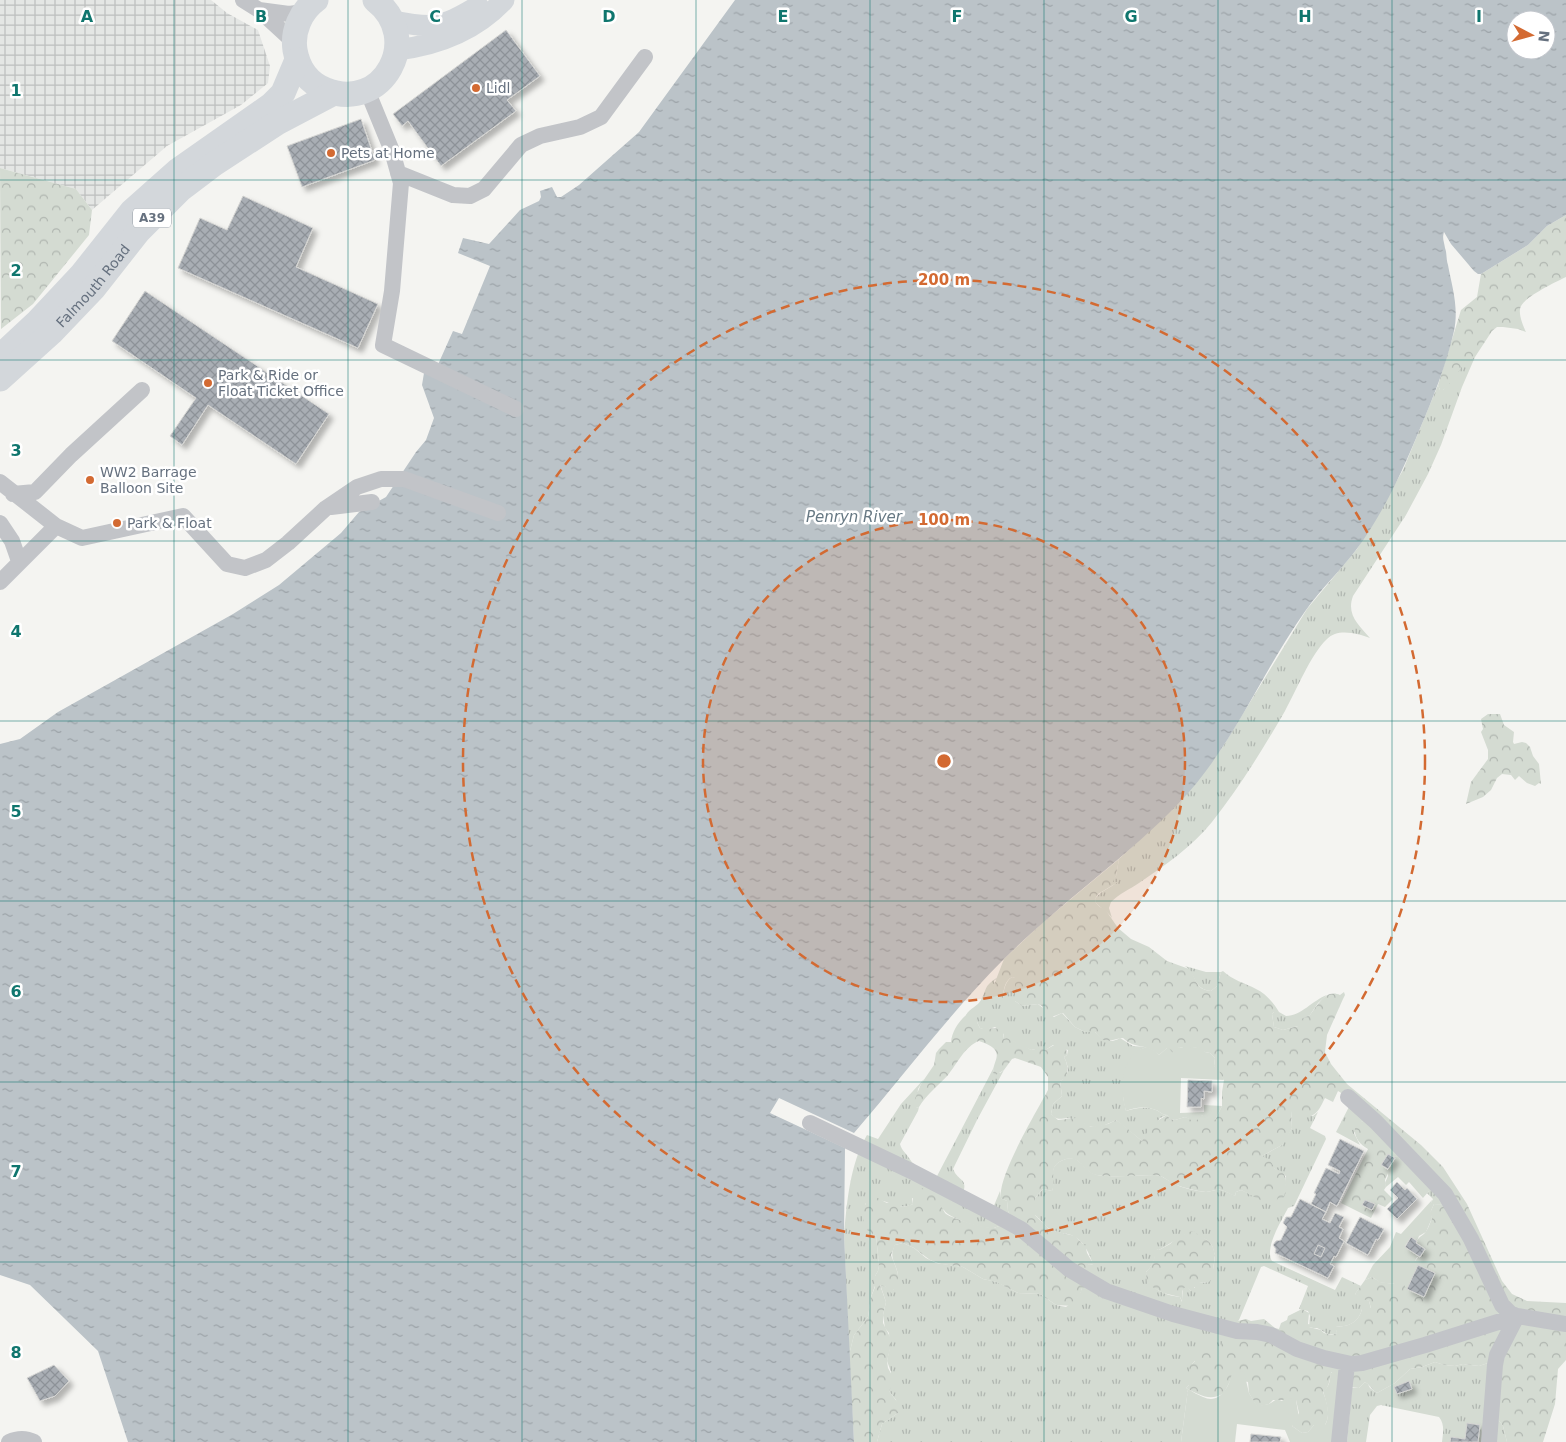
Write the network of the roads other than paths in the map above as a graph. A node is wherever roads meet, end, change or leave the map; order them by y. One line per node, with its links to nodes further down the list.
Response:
1 (243, 0): 6 (street)
2 (375, 0): 7 (highway)
3 (489, 0): 7 (main road)
4 (504, 0): 8 (main road)
5 (310, 6): 6 (street); 9 (highway, Falmouth Road)
6 (259, 10): 9 (street)
7 (393, 21): 8 (highway)
8 (397, 50): 11 (highway)
9 (295, 51): 12 (highway, Falmouth Road); 14 (highway, Falmouth Road / A39)
10 (645, 57): 13 (street)
11 (367, 90): 12 (highway, Falmouth Road); 13 (street)
12 (334, 93): 15 (highway, Falmouth Road / A39)
13 (398, 172): 17 (street)
14 (0, 358)
15 (0, 379)
16 (142, 390): 19 (street)
17 (516, 409)
18 (0, 482): 19 (street)
19 (13, 494): 24 (street)
20 (372, 502): 21 (street)
21 (326, 508): 22 (street); 24 (street)
22 (498, 513)
23 (0, 523): 25 (street)
24 (56, 526): 25 (street)
25 (19, 562): 26 (street)
26 (0, 582)
27 (1348, 1097): 29 (street)
28 (810, 1123): 31 (street)
29 (1517, 1316): 30 (street); 33 (street); 37 (street)
30 (1566, 1324)
31 (1248, 1331): 32 (street); 32 (street)
32 (1284, 1341): 33 (street)
33 (1346, 1364): 36 (street)
34 (9, 1442): 35 (street)
35 (34, 1442)
36 (1339, 1442)
37 (1489, 1442)

